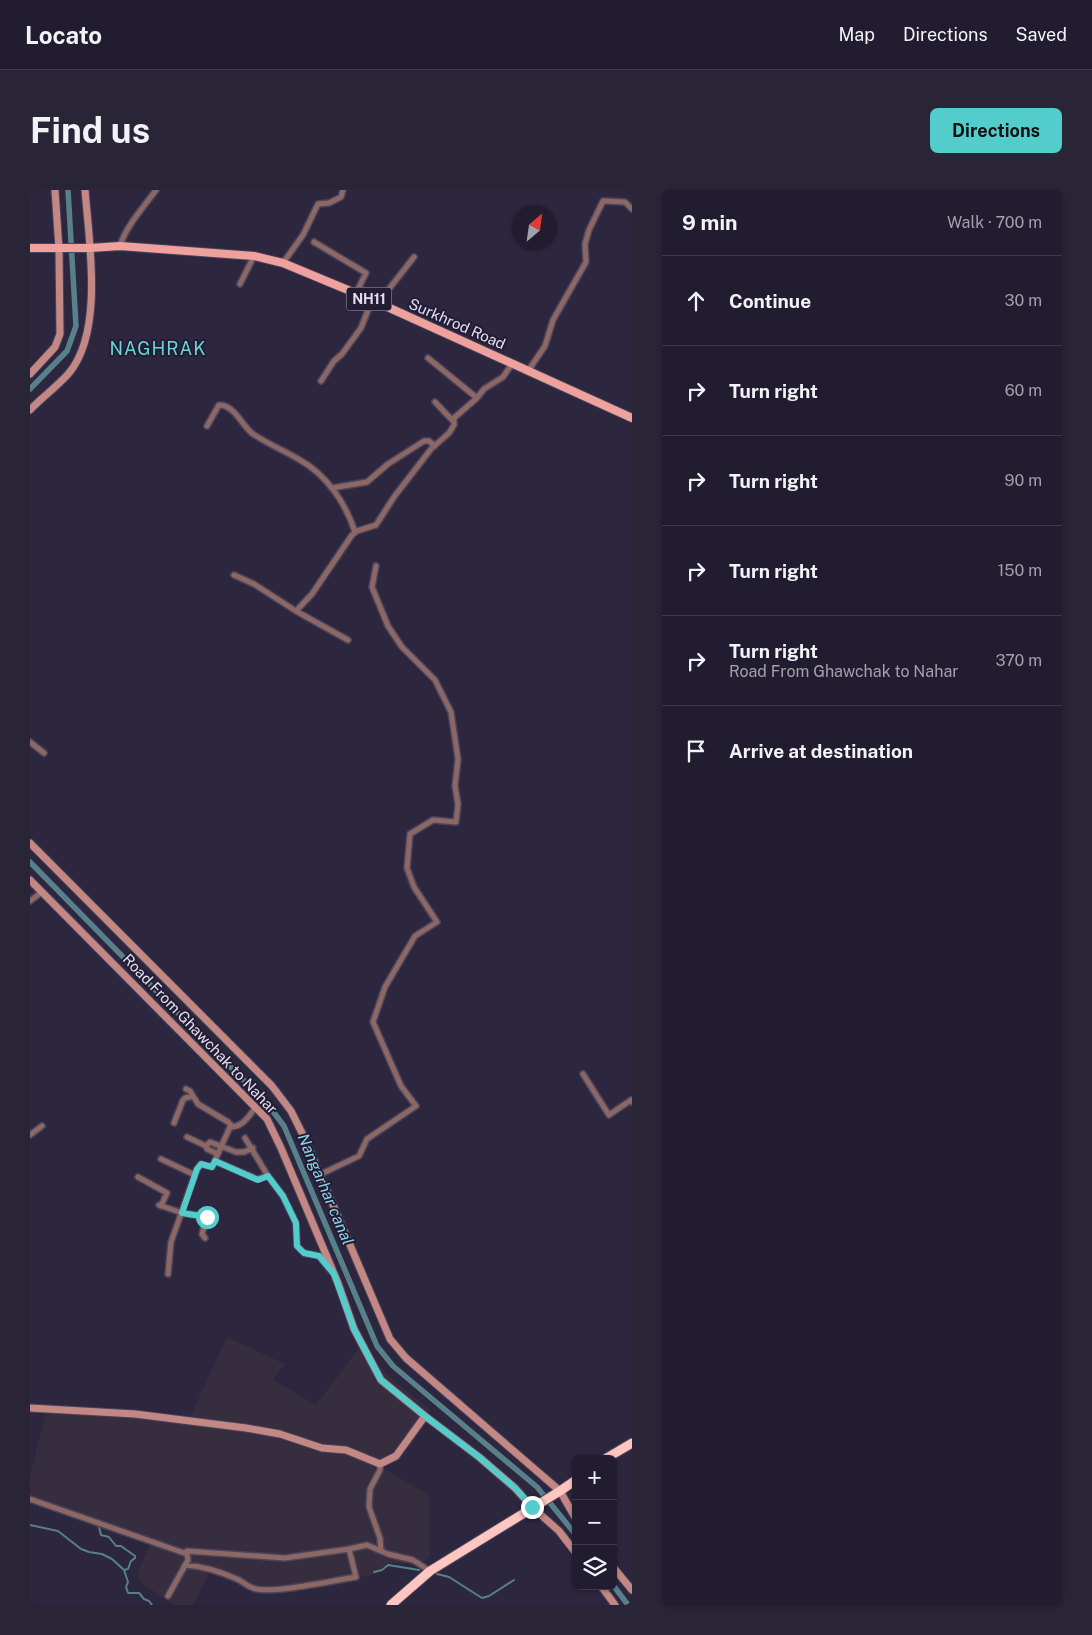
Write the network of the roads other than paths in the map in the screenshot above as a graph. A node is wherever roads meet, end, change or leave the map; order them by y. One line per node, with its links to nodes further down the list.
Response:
1 (55, 190): 10 (street)
2 (85, 190): 9 (street)
3 (156, 190): 7 (street)
4 (343, 190): 13 (street)
5 (632, 210): 19 (street)
6 (314, 242): 15 (street)
7 (120, 246): 9 (main road, Surkhrod Road / NH11); 11 (main road, Surkhrod Road / NH11)
8 (30, 248): 10 (main road, Surkhrod Road)
9 (90, 248): 10 (main road, Surkhrod Road / NH11); 24 (street)
10 (59, 249): 20 (street)
11 (254, 256): 13 (main road, Surkhrod Road / NH11); 14 (street)
12 (414, 258): 16 (street)
13 (283, 263): 15 (main road, Surkhrod Road / NH11)
14 (240, 284)
15 (356, 293): 16 (main road, Surkhrod Road / NH11)
16 (375, 302): 18 (main road, Surkhrod Road / NH11); 21 (street)
17 (428, 358): 22 (street)
18 (512, 364): 19 (main road, Surkhrod Road / NH11); 22 (street)
19 (528, 371): 25 (main road, Surkhrod Road / NH11)
20 (30, 374)
21 (321, 381)
22 (477, 398): 26 (street)
23 (435, 402): 26 (street)
24 (30, 410)
25 (632, 418)
26 (454, 422): 28 (street)
27 (207, 426): 29 (street)
28 (434, 446): 29 (street); 30 (street)
29 (332, 488): 30 (street)
30 (355, 532): 33 (street)
31 (376, 566): 59 (street)
32 (234, 575): 33 (street)
33 (296, 611): 34 (street)
34 (348, 640)
35 (30, 742): 36 (street)
36 (44, 753)
37 (30, 843): 59 (street)
38 (30, 880): 39 (street, Road From Ghawchak to Nahar)
39 (42, 892): 40 (street); 45 (street, Road From Ghawchak to Nahar)
40 (30, 901)
41 (583, 1074): 44 (street)
42 (186, 1089): 43 (street)
43 (193, 1096): 46 (street); 48 (street)
44 (632, 1102)
45 (256, 1107): 48 (street); 65 (street, Road From Ghawchak to Nahar)
46 (174, 1123)
47 (42, 1126): 49 (street)
48 (230, 1127): 52 (street)
49 (30, 1135)
50 (187, 1137): 53 (street)
51 (245, 1138): 54 (street)
52 (221, 1145): 53 (street); 54 (street); 55 (street)
53 (206, 1146): 55 (street)
54 (253, 1148): 60 (street)
55 (218, 1154): 57 (street)
56 (161, 1159): 58 (street)
57 (215, 1161): 58 (street); 60 (street)
58 (195, 1175): 62 (street)
59 (320, 1175): 72 (street)
60 (268, 1176): 65 (street)
61 (138, 1177): 62 (street)
62 (182, 1213): 63 (street); 64 (street)
63 (204, 1238)
64 (168, 1274)
65 (334, 1274): 67 (street, Road From Ghawchak to Nahar)
66 (30, 1408): 70 (street)
67 (425, 1416): 70 (street); 74 (street, Road From Ghawchak to Nahar)
68 (632, 1443): 69 (highway)
69 (612, 1455)
70 (380, 1464): 78 (street)
71 (572, 1483): 72 (highway)
72 (560, 1491): 74 (highway); 75 (street)
73 (30, 1499): 79 (street)
74 (535, 1506): 76 (street, Road From Ghawchak to Nahar); 81 (highway)
75 (572, 1512)
76 (572, 1548)
77 (349, 1549): 78 (street); 79 (street); 80 (street)
78 (381, 1551): 81 (street)
79 (185, 1553): 80 (street)
80 (185, 1565): 85 (street)
81 (430, 1571): 86 (highway)
82 (617, 1572): 84 (street)
83 (604, 1590): 87 (street)
84 (632, 1590)
85 (168, 1596)
86 (391, 1605)
87 (614, 1605)

